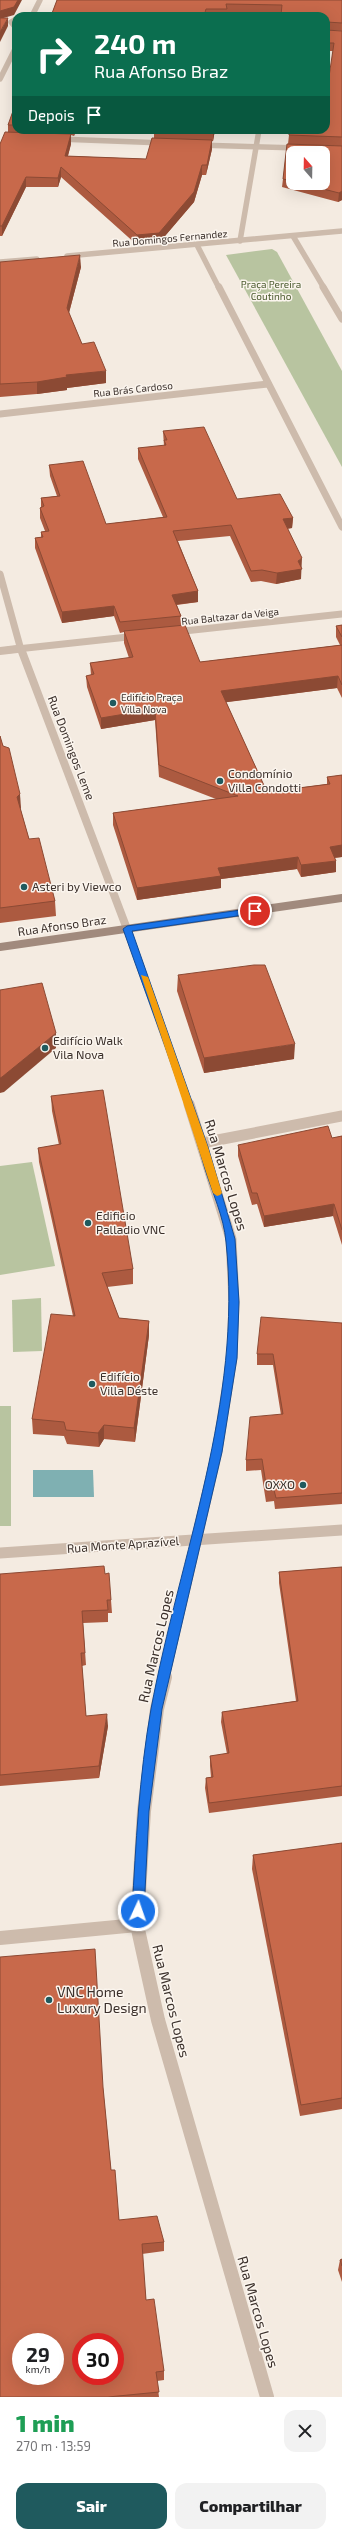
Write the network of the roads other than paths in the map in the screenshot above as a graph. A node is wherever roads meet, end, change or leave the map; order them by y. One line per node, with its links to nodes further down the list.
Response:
1 (40, 0): 2 (street)
2 (34, 12)
3 (12, 56): 4 (street)
4 (0, 79)
5 (258, 134): 9 (street)
6 (48, 139): 7 (street)
7 (168, 143)
8 (192, 144): 9 (street)
9 (256, 147): 10 (street); 13 (street)
10 (286, 148)
11 (342, 231): 12 (street, Rua Domingos Fernandez)
12 (293, 236): 13 (street, Rua Domingos Fernandez); 18 (street)
13 (240, 241): 14 (street, Rua Domingos Fernandez)
14 (197, 245): 15 (street, Rua Domingos Fernandez); 19 (street)
15 (63, 257)
16 (47, 258): 17 (street)
17 (0, 262)
18 (342, 319)
19 (268, 384): 20 (street, Rua Brás Cardoso); 21 (street)
20 (0, 414)
21 (342, 527)
22 (0, 574): 26 (street, Rua Domingos Leme)
23 (342, 614): 24 (street, Rua Baltazar da Veiga)
24 (170, 633)
25 (146, 635): 26 (street)
26 (21, 649): 27 (street); 29 (street, Rua Domingos Leme)
27 (0, 651)
28 (342, 898): 29 (street, Rua Afonso Braz)
29 (127, 929): 30 (street, Rua Afonso Braz); 32 (street, Rua Marcos Lopes)
30 (0, 947)
31 (342, 1116): 32 (street)
32 (202, 1143): 34 (street, Rua Marcos Lopes)
33 (342, 1530): 34 (street, Rua Monte Aprazível)
34 (196, 1541): 35 (street, Rua Monte Aprazível); 36 (street, Rua Marcos Lopes)
35 (0, 1553)
36 (137, 1925): 37 (street); 38 (street, Rua Marcos Lopes)
37 (0, 1938)
38 (267, 2397)

